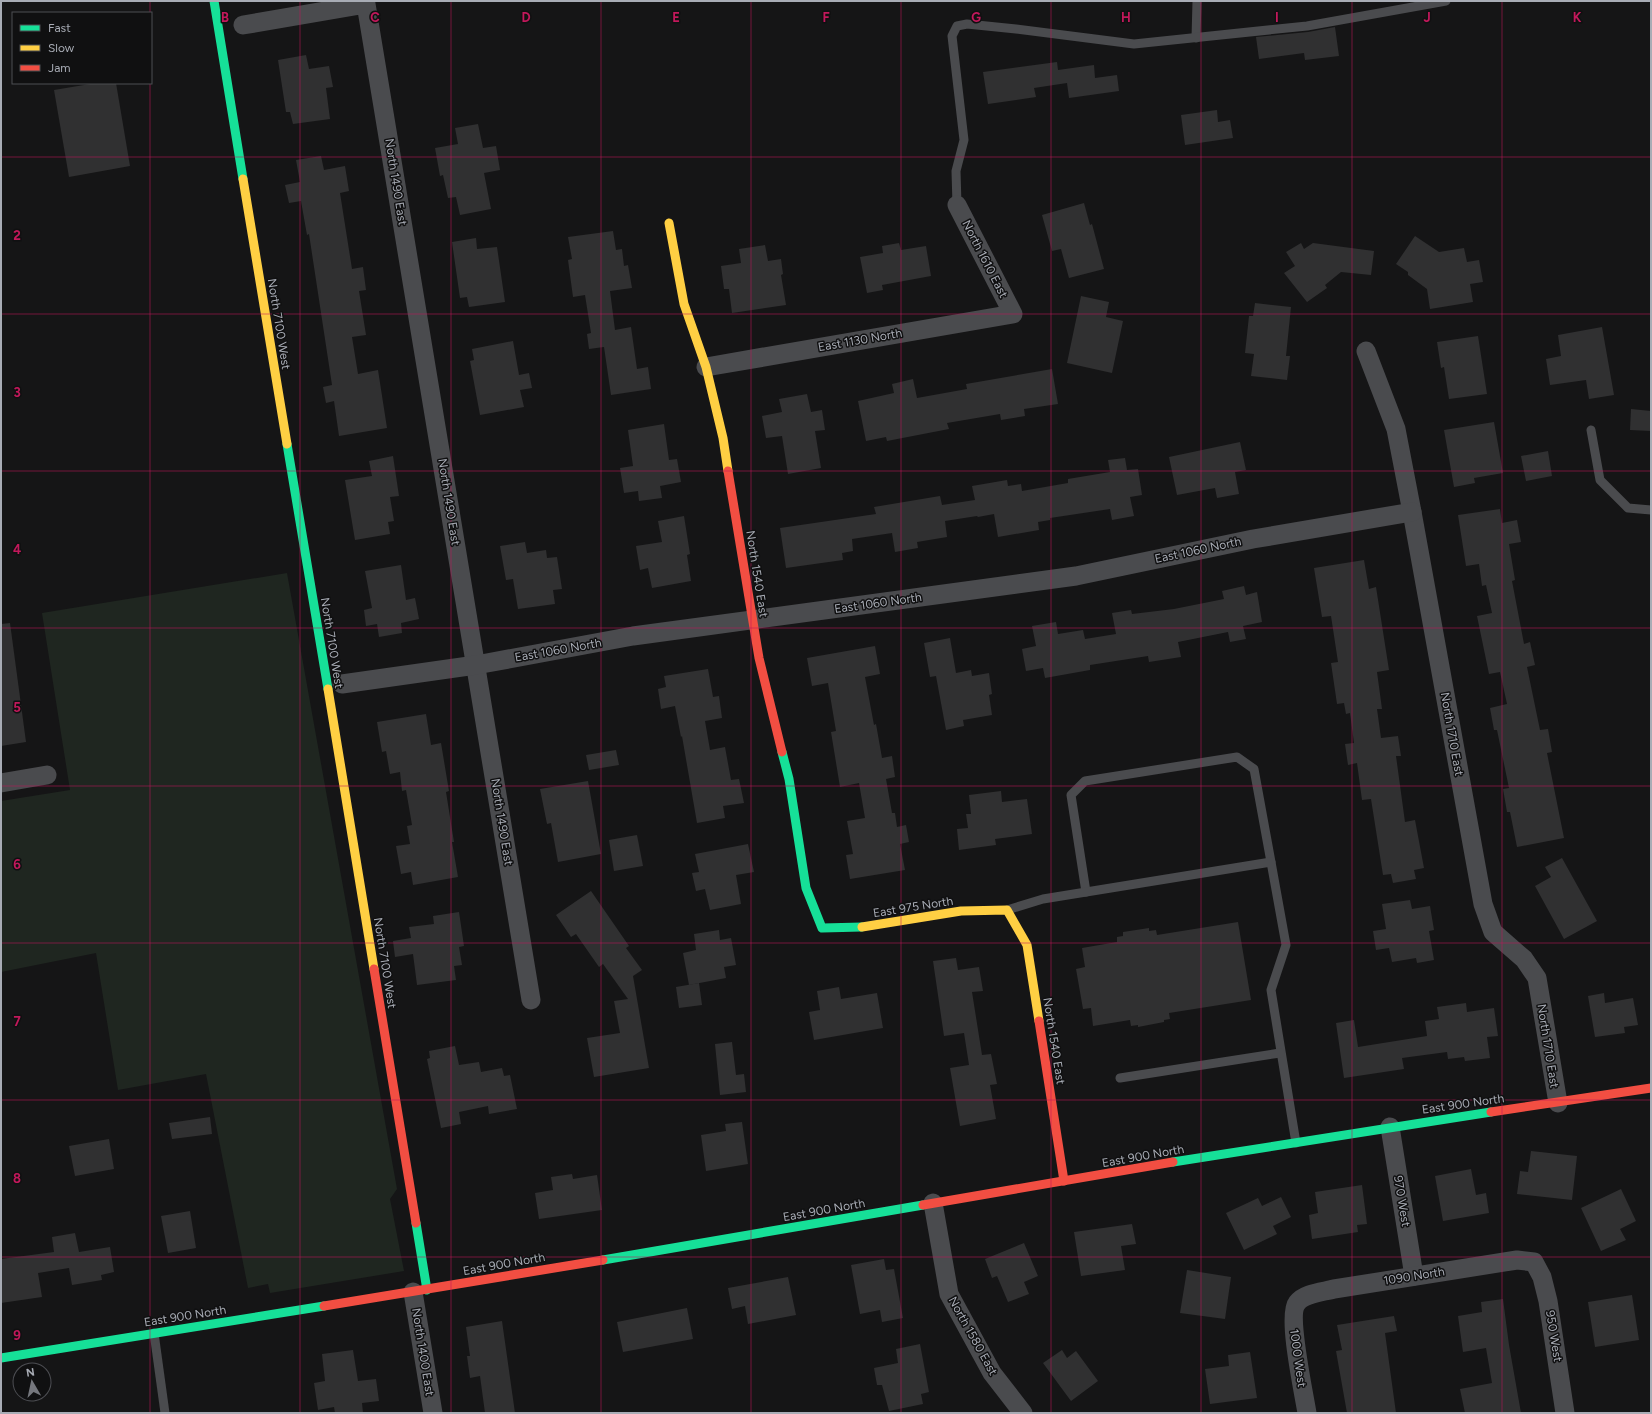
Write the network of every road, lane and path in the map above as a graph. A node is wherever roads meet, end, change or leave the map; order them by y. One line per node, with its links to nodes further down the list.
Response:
1 (214, 1): 34 (street, North 7100 West)
2 (1197, 1): 5 (lane)
3 (1446, 1): 5 (lane)
4 (243, 25): 15 (street, North 1490 East)
5 (1196, 38): 6 (lane)
6 (957, 205): 8 (street, North 1610 East)
7 (669, 223): 10 (street, North 1540 East)
8 (1013, 314): 10 (street, East 1130 North)
9 (1366, 351): 13 (street, North 1710 East)
10 (706, 366): 14 (street, North 1540 East)
11 (1591, 430): 12 (lane)
12 (1651, 510)
13 (1412, 512): 14 (street, East 1060 North); 27 (street, North 1710 East)
14 (752, 621): 15 (street, East 1060 North); 22 (street, North 1540 East)
15 (476, 665): 16 (street, East 1060 North); 23 (street, North 1490 East)
16 (342, 684)
17 (47, 776): 18 (street)
18 (1, 783)
19 (1271, 862): 20 (lane); 20 (lane); 24 (lane)
20 (1086, 892): 21 (lane)
21 (1007, 910): 22 (street, East 975 North); 30 (street, North 1540 East)
22 (822, 928)
23 (531, 1000)
24 (1280, 1053): 25 (lane); 29 (lane)
25 (1120, 1078)
26 (1651, 1088): 27 (street, East 900 North)
27 (1558, 1103): 28 (street, East 900 North)
28 (1390, 1127): 29 (street, East 900 North); 33 (street, 970 West)
29 (1296, 1143): 30 (street, East 900 North)
30 (1064, 1181): 31 (street, East 900 North)
31 (934, 1203): 34 (street, East 900 North); 40 (street, North 1580 East)
32 (1534, 1262): 33 (street, 1090 North); 42 (street, 950 West)
33 (1414, 1276): 35 (street, 1090 North)
34 (420, 1291): 36 (street, East 900 North); 39 (street, North 1400 East)
35 (1297, 1303): 41 (street, 1000 West)
36 (154, 1332): 37 (street, East 900 North); 38 (lane)
37 (1, 1358)
38 (165, 1413)
39 (433, 1413)
40 (1023, 1413)
41 (1307, 1413)
42 (1565, 1413)

